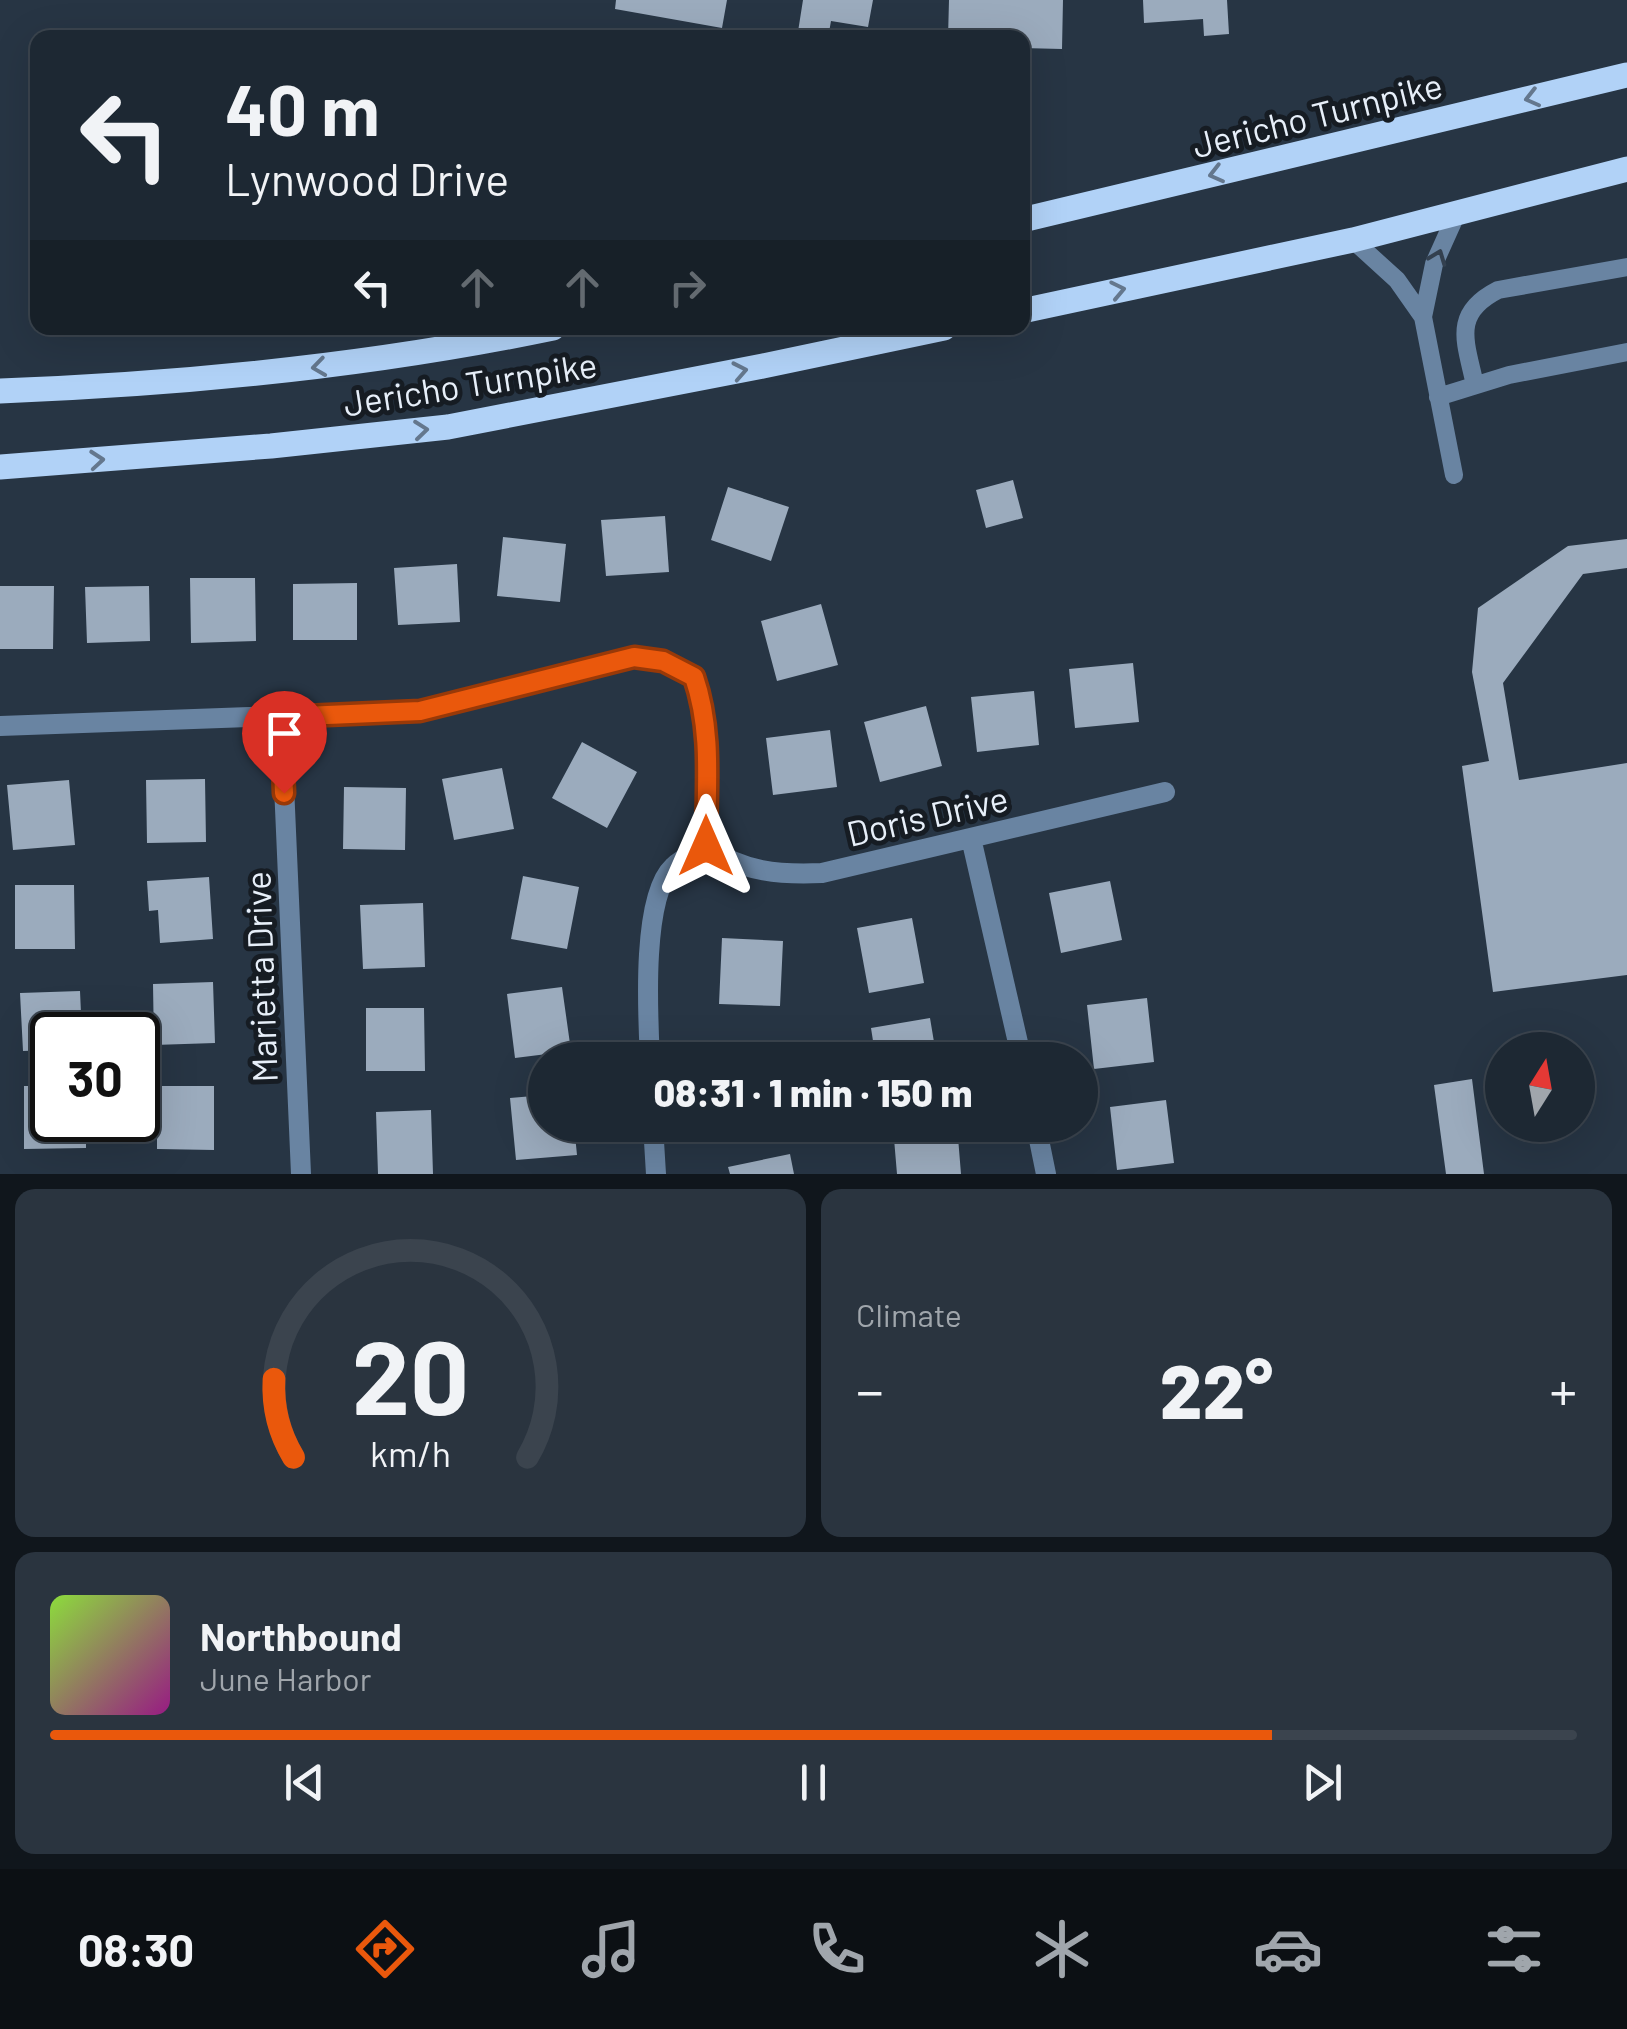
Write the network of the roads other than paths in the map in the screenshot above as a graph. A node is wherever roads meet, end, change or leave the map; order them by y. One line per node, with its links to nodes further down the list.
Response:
1 (1627, 75): 4 (main road, Jericho Turnpike, one-way to 4)
2 (1627, 169): 3 (main road)
3 (1456, 215): 5 (main road); 8 (lane, one-way to 3)
4 (1030, 218)
5 (1352, 240): 7 (main road, one-way to 5); 8 (lane)
6 (1627, 267): 12 (lane)
7 (1030, 309)
8 (1423, 317): 14 (lane)
9 (518, 335): 13 (main road, Jericho Turnpike, one-way to 13)
10 (910, 335): 15 (main road, Jericho Turnpike, one-way to 10)
11 (1627, 352): 12 (lane)
12 (1474, 386): 14 (lane)
13 (0, 391)
14 (1438, 397): 16 (lane)
15 (0, 467)
16 (1454, 475)
17 (281, 717): 18 (street); 21 (street); 26 (street, Marietta Drive)
18 (0, 726)
19 (1165, 792): 20 (street, Doris Drive)
20 (971, 838): 21 (street, Doris Drive); 23 (street)
21 (706, 846): 22 (street)
22 (649, 1042)
23 (1018, 1042)
24 (654, 1142): 27 (street)
25 (1039, 1142): 28 (street)
26 (300, 1174)
27 (656, 1174)
28 (1046, 1174)

